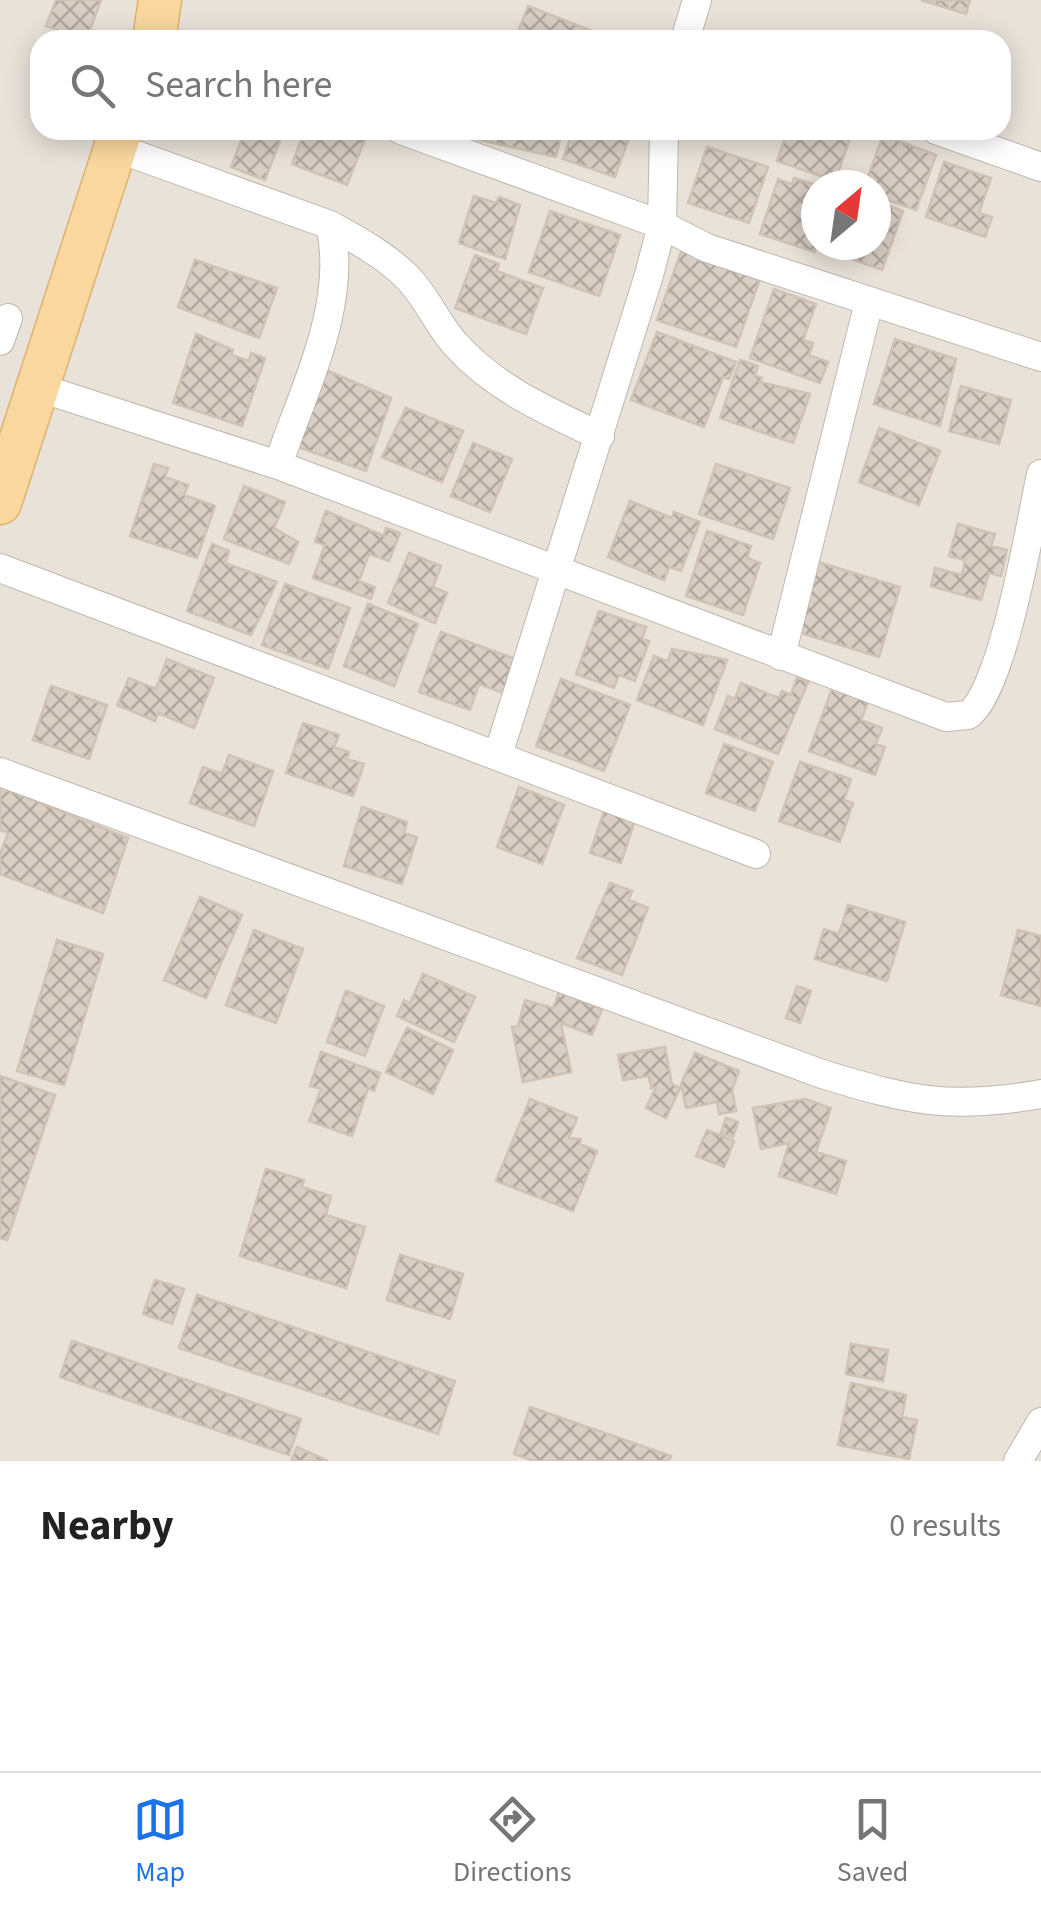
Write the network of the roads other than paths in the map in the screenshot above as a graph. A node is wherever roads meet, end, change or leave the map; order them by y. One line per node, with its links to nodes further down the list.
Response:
1 (160, 0): 3 (main road)
2 (698, 0): 4 (street)
3 (156, 30)
4 (688, 30)
5 (116, 140): 15 (main road)
6 (122, 140): 12 (street)
7 (428, 140): 11 (street)
8 (664, 140): 11 (street)
9 (964, 140): 10 (street)
10 (1041, 167)
11 (662, 225): 13 (street); 16 (street)
12 (330, 226): 16 (street); 17 (street)
13 (869, 302): 14 (street); 22 (street)
14 (1041, 357)
15 (37, 387): 17 (street); 19 (main road)
16 (600, 436): 21 (street)
17 (278, 464): 21 (street)
18 (1041, 474): 22 (street)
19 (0, 504)
20 (0, 568): 23 (street)
21 (557, 572): 22 (street); 23 (street)
22 (781, 656)
23 (498, 755): 25 (street)
24 (0, 772): 26 (street)
25 (756, 854)
26 (1041, 1094)
27 (1041, 1422): 28 (street)
28 (1018, 1461)

